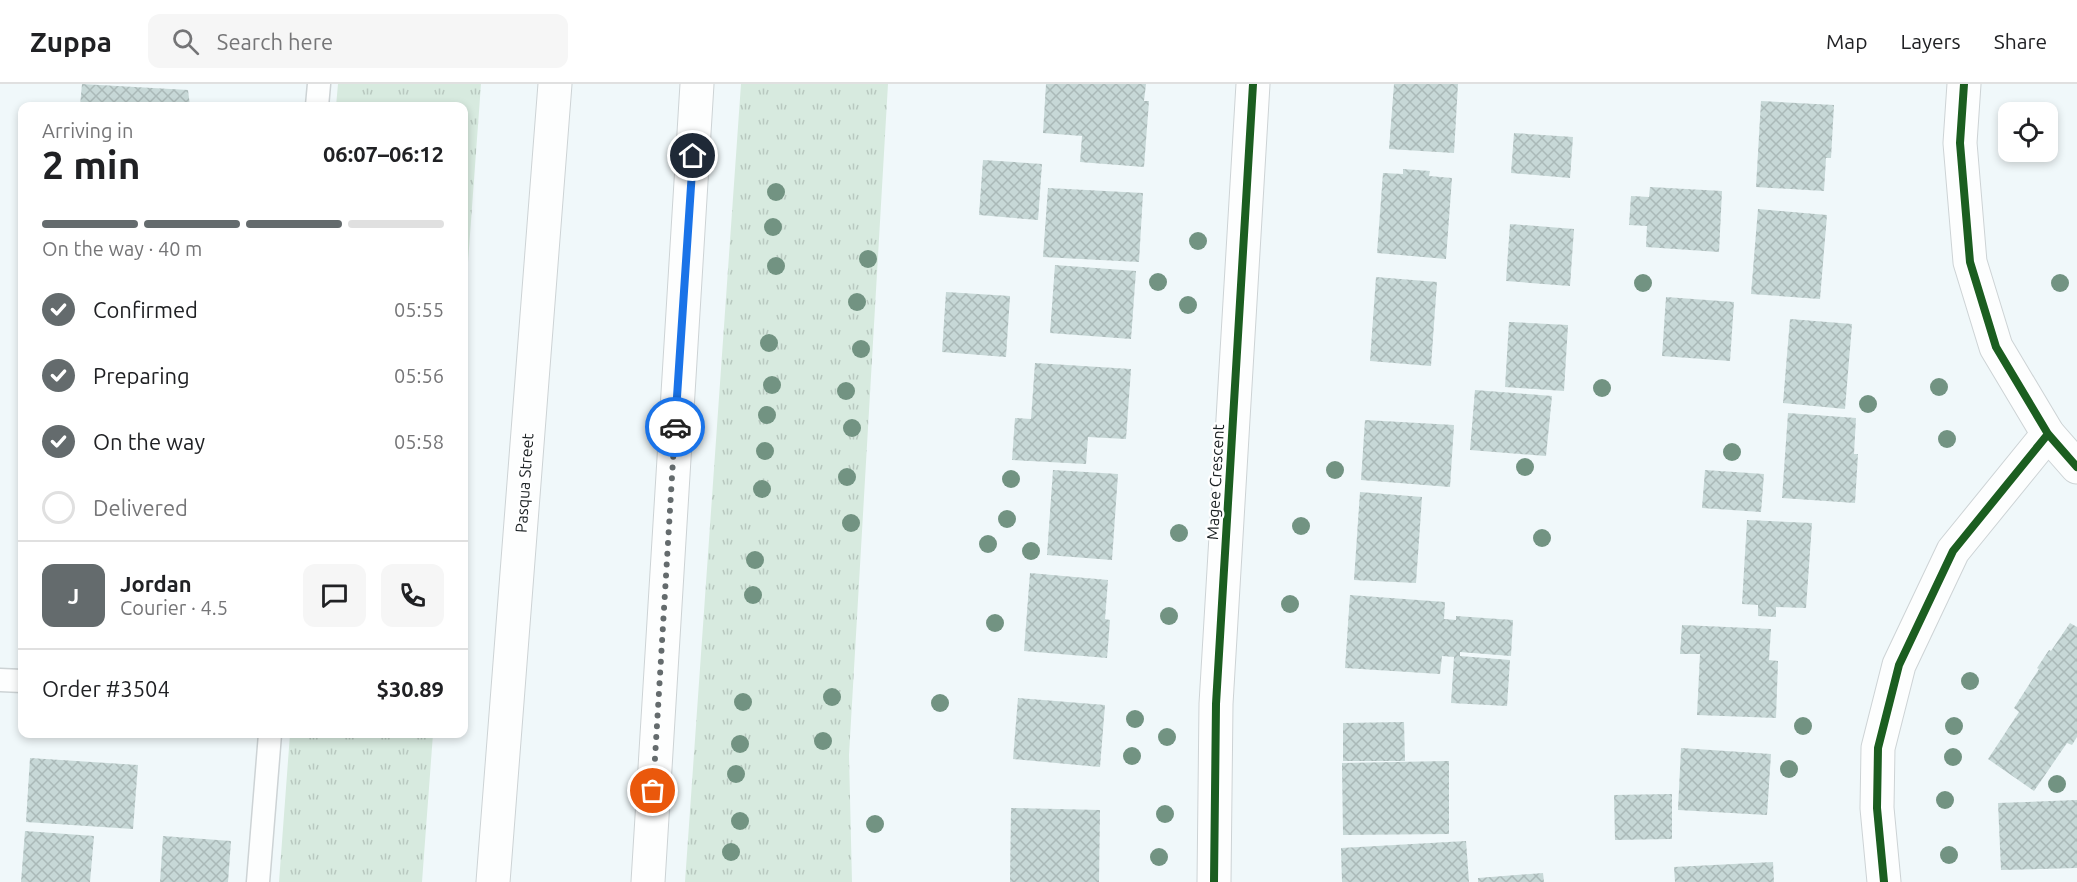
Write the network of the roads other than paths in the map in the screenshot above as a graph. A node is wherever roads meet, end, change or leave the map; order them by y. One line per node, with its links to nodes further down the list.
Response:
1 (319, 84): 6 (lane)
2 (555, 84): 13 (street, Pasqua Street)
3 (697, 84): 14 (street)
4 (1253, 84): 15 (street, Magee Crescent)
5 (1965, 84): 7 (street)
6 (317, 102)
7 (2048, 434): 8 (street); 16 (street)
8 (2077, 467)
9 (0, 680): 10 (lane)
10 (18, 681)
11 (270, 738): 12 (lane)
12 (258, 882)
13 (494, 882)
14 (648, 882)
15 (1214, 882)
16 (1884, 882)

